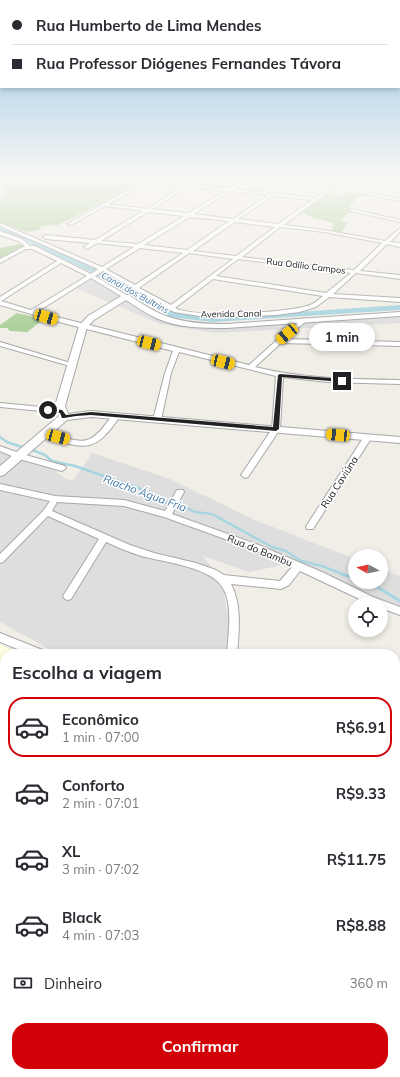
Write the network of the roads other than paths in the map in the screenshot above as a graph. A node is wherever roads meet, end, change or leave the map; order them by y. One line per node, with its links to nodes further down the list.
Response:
1 (12, 229): 20 (street, Avenida Canal)
2 (115, 229): 10 (street)
3 (167, 229): 13 (street)
4 (220, 229): 16 (street)
5 (275, 229): 17 (street)
6 (306, 229): 11 (street)
7 (400, 229): 11 (street)
8 (0, 233): 14 (street)
9 (46, 236): 10 (street, Rua Odílio Campos)
10 (96, 241): 13 (street, Rua Odílio Campos); 15 (street)
11 (385, 242): 12 (street); 21 (street)
12 (400, 245)
13 (140, 246): 16 (street, Rua Odílio Campos); 20 (street)
14 (28, 247): 18 (street); 19 (street)
15 (86, 247)
16 (188, 251): 17 (street, Rua Odílio Campos); 25 (street)
17 (238, 258): 21 (street, Rua Odílio Campos); 23 (street)
18 (0, 261)
19 (61, 261): 22 (street); 28 (street)
20 (102, 269): 22 (street); 25 (street, Avenida Canal)
21 (356, 271): 24 (street, Rua Odílio Campos); 26 (street)
22 (92, 275): 27 (street); 32 (street)
23 (211, 277): 26 (street); 31 (street)
24 (400, 277)
25 (135, 288): 31 (street, Avenida Canal)
26 (329, 295): 29 (street); 31 (street, Avenida Canal)
27 (126, 296): 34 (street); 35 (street)
28 (0, 300)
29 (400, 300)
30 (0, 303): 32 (street)
31 (171, 308)
32 (31, 313): 35 (street)
33 (400, 314): 34 (street)
34 (304, 320): 36 (street)
35 (83, 326): 39 (street); 40 (street)
36 (279, 341): 38 (street); 41 (street)
37 (0, 344): 40 (street)
38 (400, 344)
39 (177, 350): 41 (street); 47 (street)
40 (72, 365): 45 (street)
41 (250, 368): 42 (street)
42 (280, 375): 43 (street); 48 (street)
43 (400, 382)
44 (0, 405): 45 (street)
45 (63, 414): 46 (street); 49 (street)
46 (116, 416): 47 (street); 49 (street)
47 (157, 420): 48 (street)
48 (276, 429): 50 (street); 56 (street)
49 (45, 434): 53 (street)
50 (368, 437): 51 (street); 62 (street, Rua Caviúna)
51 (400, 440)
52 (0, 448): 53 (street)
53 (19, 455): 54 (street); 55 (street)
54 (62, 468)
55 (0, 472)
56 (245, 475)
57 (0, 487): 59 (street, Rua do Bambu)
58 (180, 492): 61 (street)
59 (54, 499): 60 (street); 61 (street, Rua do Bambu)
60 (47, 512): 63 (street); 64 (street)
61 (166, 515): 65 (street, Rua do Bambu)
62 (310, 527)
63 (104, 538): 66 (street); 67 (street)
64 (0, 560)
65 (298, 566): 66 (street, Rua do Bambu); 68 (street)
66 (222, 579): 73 (street)
67 (68, 596)
68 (362, 597)
69 (388, 607): 70 (street)
70 (400, 611)
71 (0, 637): 72 (street)
72 (29, 649)
73 (233, 649)

